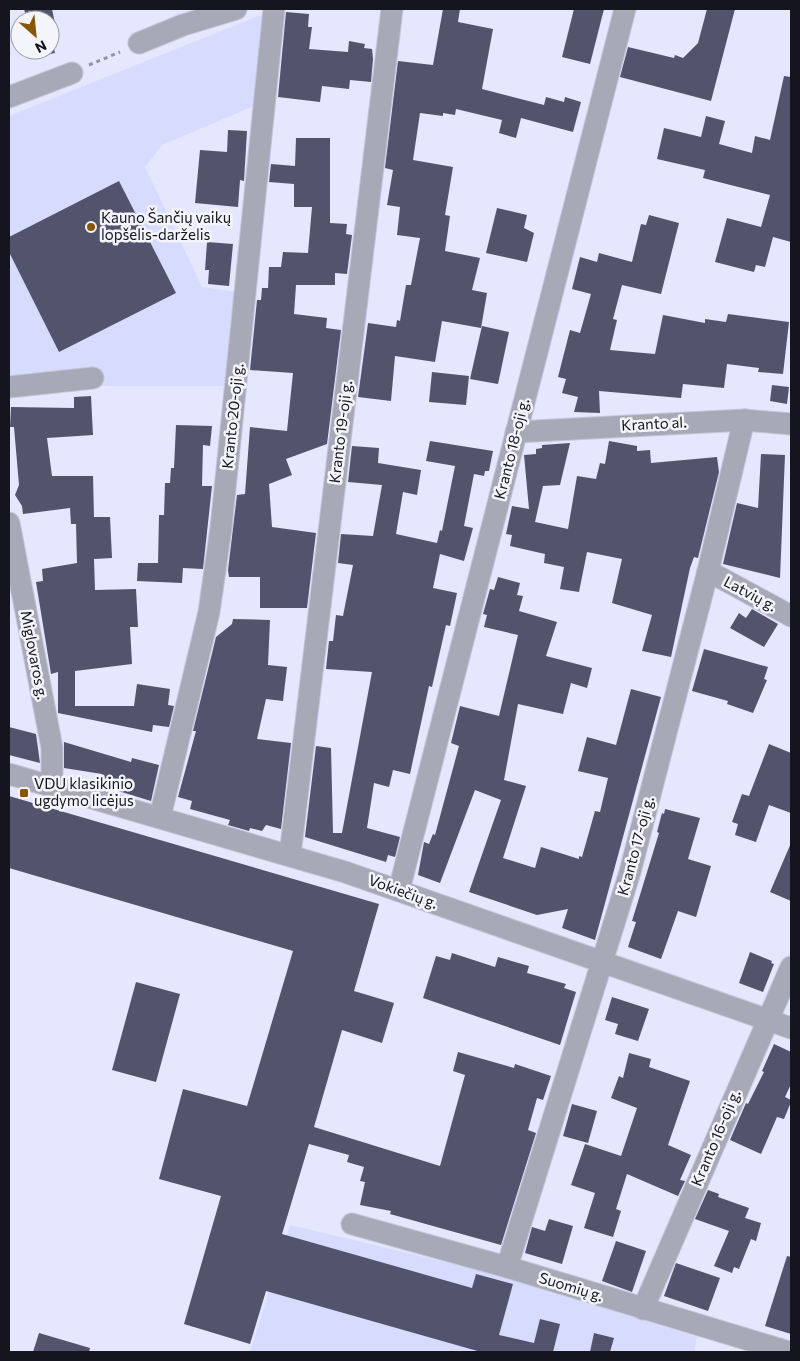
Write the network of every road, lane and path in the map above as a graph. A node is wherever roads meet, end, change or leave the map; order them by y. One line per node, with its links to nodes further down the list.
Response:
1 (236, 9): 5 (street)
2 (274, 9): 19 (street, Kranto 20-oji g.)
3 (392, 9): 20 (street, Kranto 19-oji g.)
4 (625, 9): 12 (street, Kranto 18-oji g.)
5 (139, 43): 6 (path)
6 (72, 73): 7 (street)
7 (9, 97)
8 (93, 378): 9 (street)
9 (9, 387)
10 (744, 420): 11 (street, Kranto al.); 12 (street, Kranto al.); 15 (street, Kranto 17-oji g.)
11 (791, 424)
12 (516, 432): 21 (street, Kranto 18-oji g.)
13 (9, 524): 14 (street, Miglovaros g.)
14 (13, 570): 18 (street, Miglovaros g.)
15 (708, 571): 16 (street, Latvių g.); 22 (street, Kranto 17-oji g.)
16 (791, 616)
17 (9, 774): 18 (street, Vokiečių g.)
18 (52, 787): 19 (street, Vokiečių g.)
19 (160, 817): 20 (street, Vokiečių g.)
20 (290, 855): 21 (street, Vokiečių g.)
21 (399, 890): 22 (street, Vokiečių g.)
22 (604, 962): 24 (street, Vokiečių g.); 27 (street, Kranto 17-oji g.)
23 (791, 967): 24 (street, Kranto 16-oji g.)
24 (767, 1020): 25 (street, Vokiečių g.); 28 (street, Kranto 16-oji g.)
25 (791, 1028)
26 (352, 1224): 27 (street, Suomių g.)
27 (507, 1267): 28 (street, Suomių g.)
28 (643, 1309): 29 (street, Suomių g.)
29 (790, 1352)

